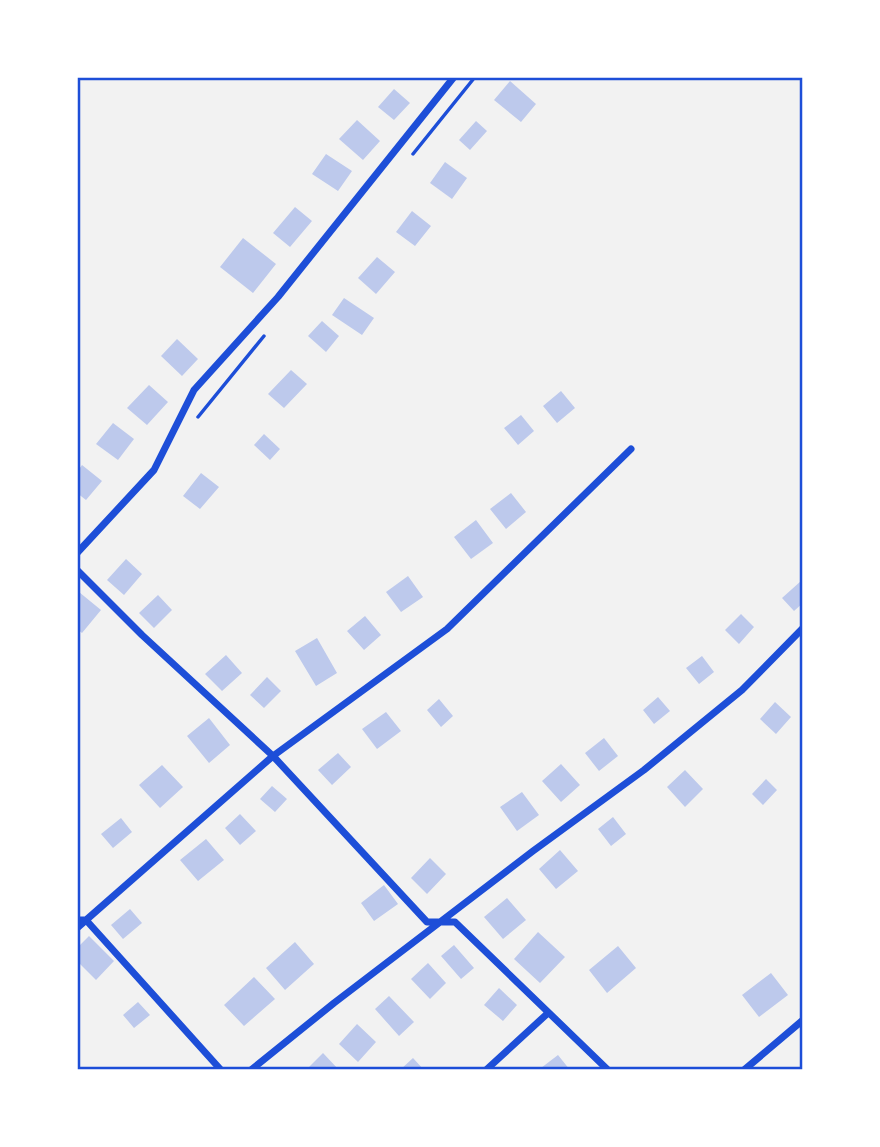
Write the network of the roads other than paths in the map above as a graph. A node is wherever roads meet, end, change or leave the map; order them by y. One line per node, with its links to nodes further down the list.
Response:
1 (454, 77): 3 (street)
2 (631, 449): 6 (street)
3 (77, 553)
4 (77, 570): 6 (street)
5 (803, 628): 9 (street)
6 (273, 756): 8 (street); 9 (street)
7 (77, 920): 8 (street)
8 (86, 920): 10 (street); 13 (street)
9 (442, 921): 11 (street); 14 (street)
10 (77, 928)
11 (548, 1013): 15 (street); 16 (street)
12 (803, 1020): 17 (street)
13 (221, 1070)
14 (251, 1070)
15 (485, 1070)
16 (608, 1070)
17 (744, 1070)

